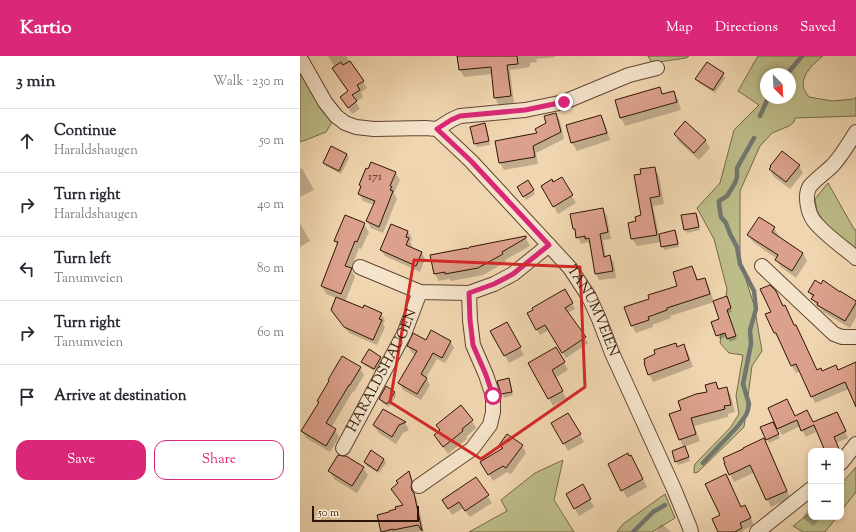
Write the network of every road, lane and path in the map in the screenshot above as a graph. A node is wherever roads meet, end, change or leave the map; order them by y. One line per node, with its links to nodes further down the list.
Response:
1 (300, 58): 3 (street)
2 (657, 68): 3 (street)
3 (437, 129): 5 (street, TANUMVEIEN)
4 (856, 132): 6 (street)
5 (549, 245): 10 (street, HARALDSHAUGEN); 17 (street, TANUMVEIEN)
6 (856, 258)
7 (762, 266): 11 (street)
8 (360, 267): 9 (street, HARALDSHAUGEN)
9 (420, 292): 10 (street, HARALDSHAUGEN); 13 (street, HARALDSHAUGEN)
10 (469, 293): 15 (street)
11 (856, 337)
12 (856, 444): 14 (street)
13 (343, 448)
14 (844, 459)
15 (419, 486)
16 (808, 491): 18 (street)
17 (691, 532)
18 (757, 532)

